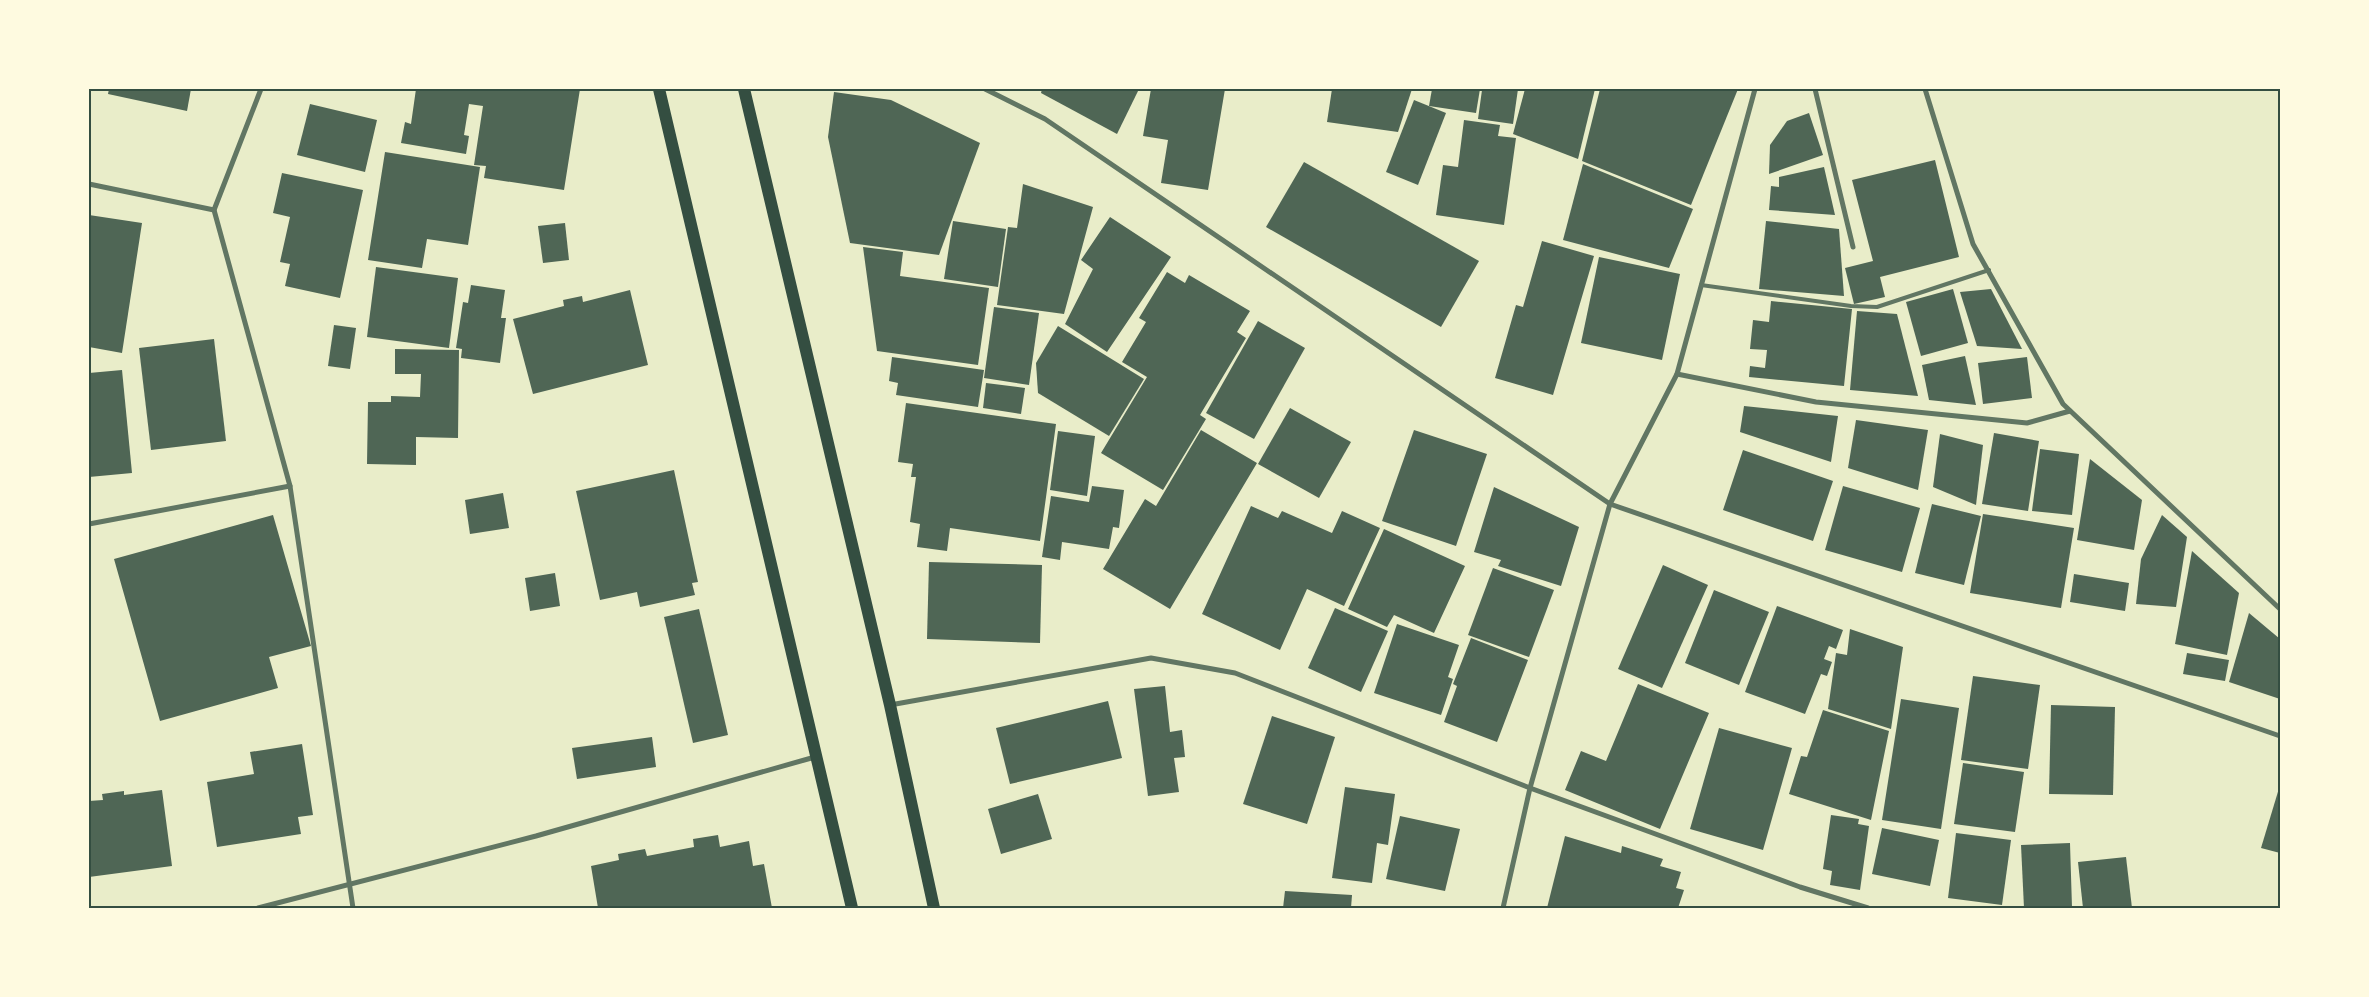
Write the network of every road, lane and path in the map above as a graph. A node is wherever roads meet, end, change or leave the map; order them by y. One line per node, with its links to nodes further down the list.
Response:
1 (261, 89): 9 (street)
2 (659, 89): 21 (main road)
3 (744, 89): 19 (main road)
4 (985, 89): 16 (street)
5 (1755, 89): 12 (street)
6 (1815, 89): 10 (street)
7 (1925, 89): 11 (street)
8 (89, 184): 9 (street)
9 (214, 210): 15 (street)
10 (1853, 246)
11 (1989, 270): 12 (lane); 14 (street)
12 (1701, 285): 13 (street)
13 (1677, 374): 14 (street); 16 (street)
14 (2070, 411): 18 (street)
15 (290, 486): 17 (street); 23 (street)
16 (1610, 504): 20 (street); 22 (street)
17 (89, 524)
18 (2280, 609)
19 (890, 705): 22 (street); 27 (main road)
20 (2280, 736)
21 (818, 757): 23 (street); 26 (main road)
22 (1530, 788): 28 (street); 29 (street)
23 (349, 885): 24 (street); 25 (street)
24 (258, 908)
25 (353, 908)
26 (852, 908)
27 (934, 908)
28 (1503, 908)
29 (1868, 908)

